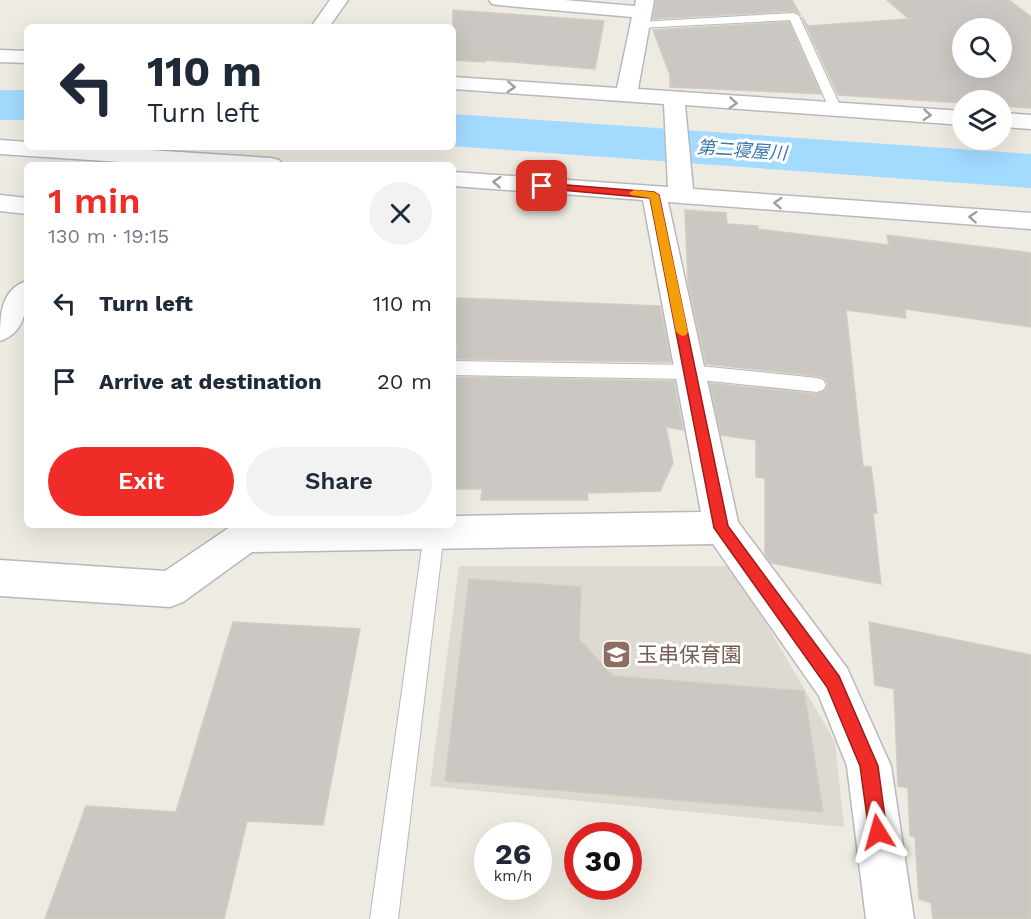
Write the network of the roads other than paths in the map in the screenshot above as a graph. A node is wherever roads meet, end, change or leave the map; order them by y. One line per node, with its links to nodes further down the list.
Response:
1 (339, 0): 4 (street)
2 (498, 0): 3 (street)
3 (643, 12): 8 (street); 10 (lane)
4 (322, 24)
5 (0, 56): 6 (street)
6 (24, 57)
7 (456, 83): 8 (street, one-way to 8)
8 (626, 95): 9 (street)
9 (674, 100): 10 (street, one-way to 10); 19 (street)
10 (836, 110): 11 (street, one-way to 11)
11 (952, 117)
12 (1012, 121): 13 (street)
13 (1031, 122)
14 (0, 147): 15 (street)
15 (24, 149)
16 (45, 150): 17 (street)
17 (226, 162)
18 (456, 179): 19 (street, one-way to 18)
19 (668, 195): 22 (street, one-way to 19); 26 (street)
20 (0, 203): 21 (street)
21 (24, 206)
22 (1031, 221)
23 (24, 295): 24 (street)
24 (0, 330)
25 (456, 368): 26 (lane)
26 (690, 372): 27 (lane); 28 (street)
27 (817, 385)
28 (722, 528): 29 (street); 32 (street)
29 (434, 533): 30 (street); 31 (lane)
30 (0, 578)
31 (384, 919)
32 (890, 919)

